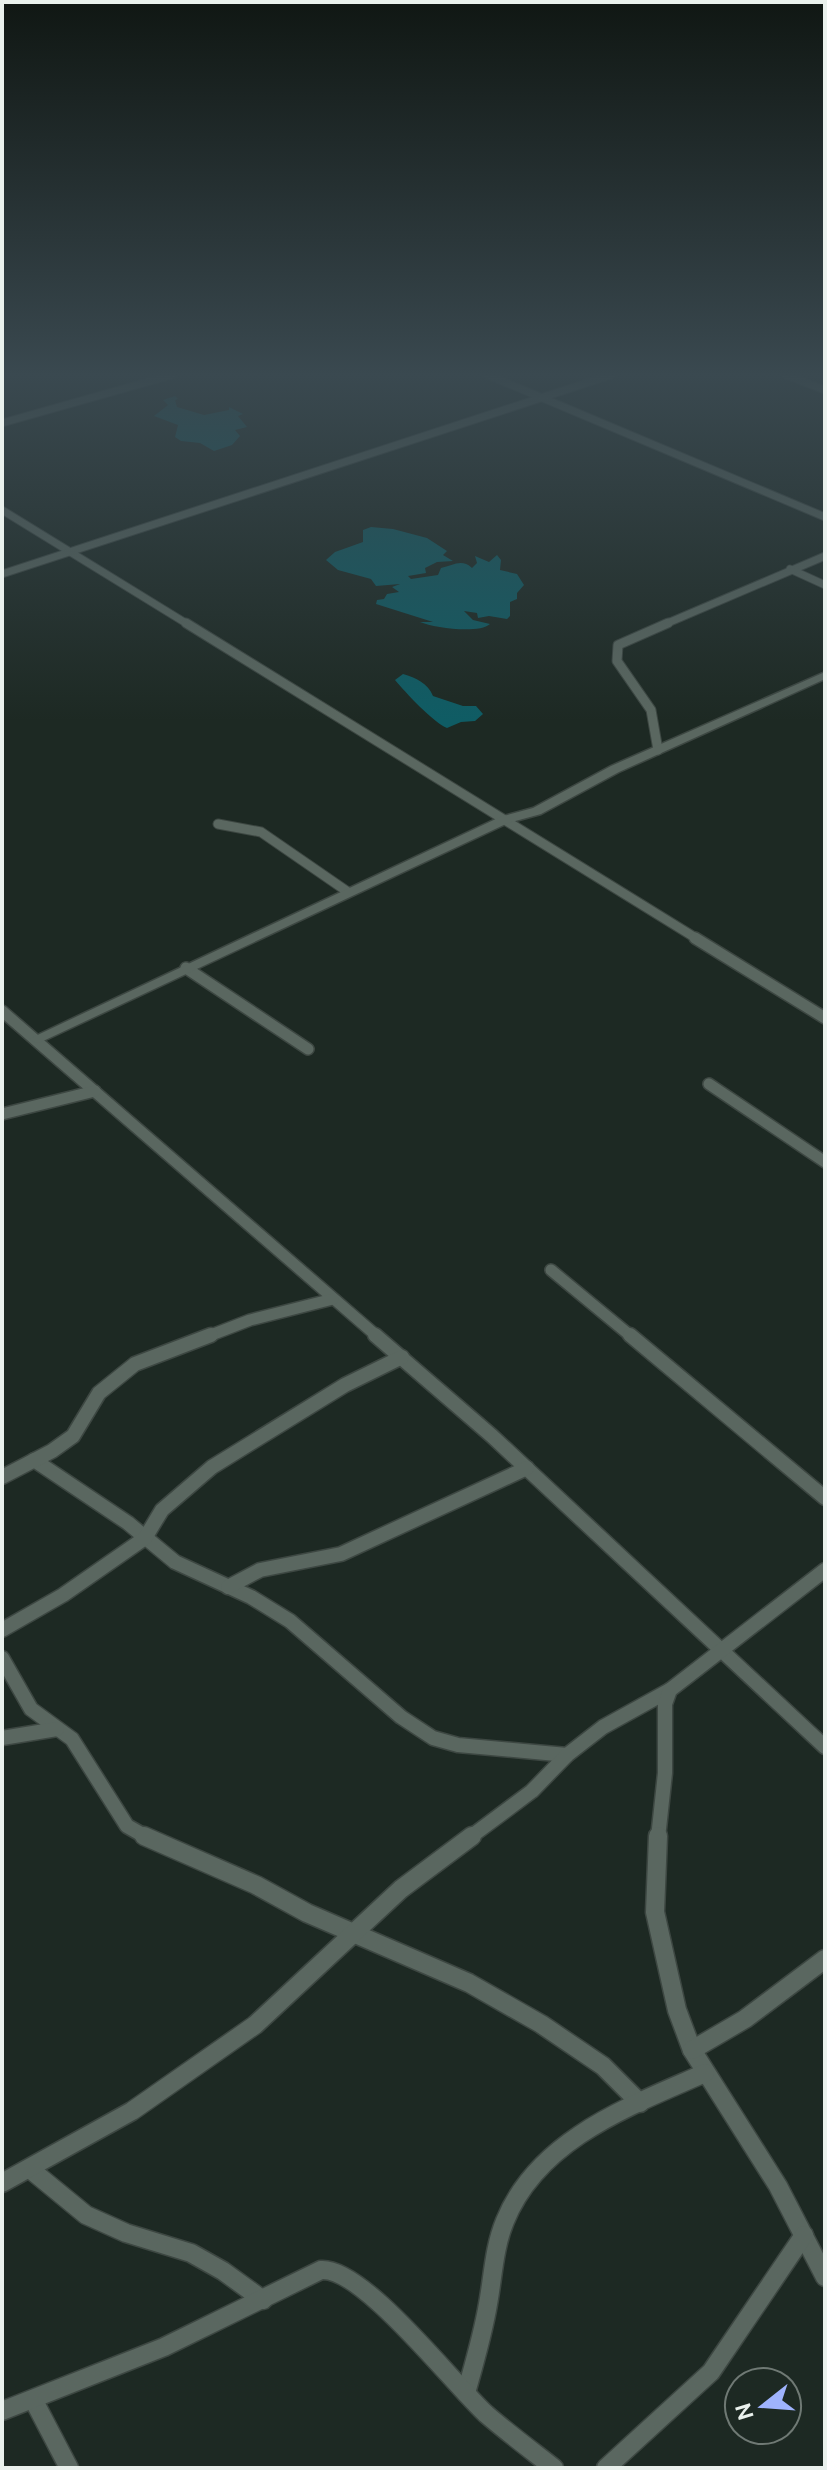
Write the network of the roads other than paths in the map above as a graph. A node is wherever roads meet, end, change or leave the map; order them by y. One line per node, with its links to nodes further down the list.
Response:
1 (252, 490): 5 (street)
2 (762, 490): 4 (street)
3 (2, 510): 5 (street)
4 (825, 517)
5 (66, 549): 8 (street); 12 (street)
6 (825, 556): 7 (street)
7 (790, 569): 9 (street); 11 (street)
8 (2, 574)
9 (825, 585)
10 (825, 675): 11 (street)
11 (658, 750): 12 (street)
12 (504, 820): 14 (street); 17 (street)
13 (218, 824): 14 (street)
14 (348, 892): 15 (street)
15 (186, 968): 18 (street); 19 (street)
16 (2, 1011): 18 (street)
17 (825, 1018)
18 (36, 1039): 21 (street)
19 (308, 1049)
20 (709, 1084): 23 (street)
21 (95, 1091): 22 (street); 25 (street)
22 (2, 1114)
23 (825, 1162)
24 (551, 1270): 30 (street)
25 (333, 1299): 26 (street); 27 (street)
26 (402, 1357): 28 (street); 31 (street)
27 (34, 1460): 29 (street); 31 (street)
28 (527, 1468): 33 (street); 35 (street)
29 (2, 1477)
30 (825, 1498)
31 (145, 1538): 33 (street); 34 (street)
32 (825, 1570): 35 (street)
33 (228, 1587): 41 (street)
34 (2, 1630)
35 (723, 1652): 37 (street); 40 (street)
36 (2, 1658): 38 (street)
37 (670, 1690): 41 (street); 44 (street)
38 (57, 1729): 39 (street); 42 (street)
39 (2, 1738)
40 (825, 1747)
41 (567, 1755): 42 (street)
42 (352, 1932): 46 (street); 47 (street)
43 (825, 1959): 44 (street)
44 (692, 2050): 45 (street)
45 (705, 2073): 46 (street); 49 (street)
46 (640, 2103): 52 (street)
47 (30, 2169): 48 (street); 51 (street)
48 (5, 2177)
49 (804, 2235): 50 (street); 57 (street)
50 (825, 2277)
51 (263, 2300): 52 (street); 53 (street)
52 (466, 2393): 56 (street)
53 (34, 2401): 54 (street); 55 (street)
54 (2, 2411)
55 (69, 2468)
56 (554, 2468)
57 (606, 2468)

